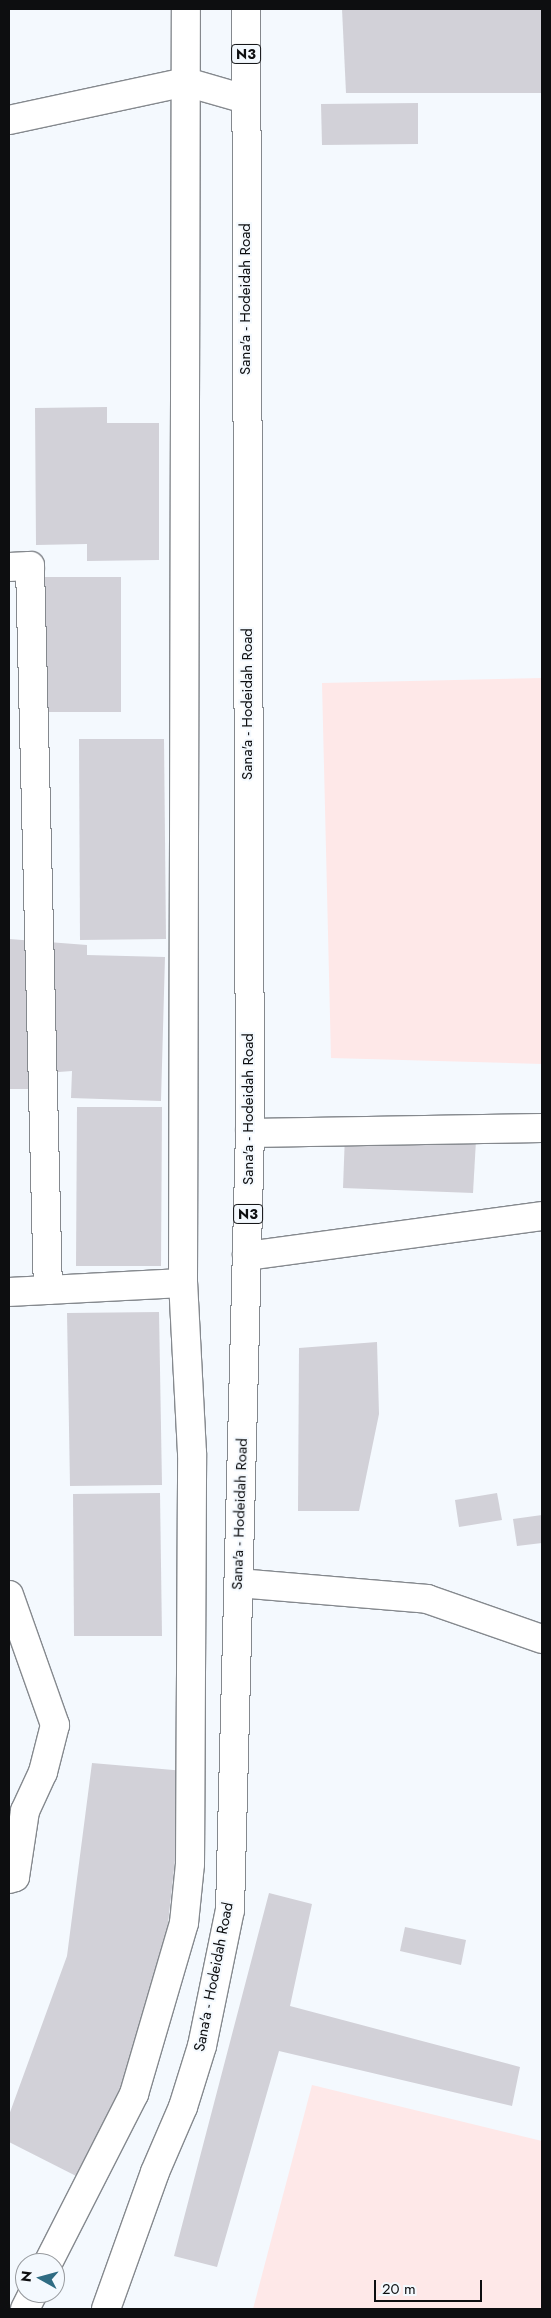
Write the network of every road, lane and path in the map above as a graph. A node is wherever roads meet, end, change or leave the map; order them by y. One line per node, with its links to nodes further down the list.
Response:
1 (186, 9): 3 (main road)
2 (246, 9): 4 (main road, Sana'a - Hodeidah Road / N3)
3 (186, 82): 4 (main road); 5 (main road); 11 (main road)
4 (245, 99): 8 (main road, Sana'a - Hodeidah Road / N3)
5 (9, 120)
6 (9, 567): 12 (main road)
7 (542, 1128): 8 (main road)
8 (250, 1133): 10 (main road, Sana'a - Hodeidah Road / N3)
9 (542, 1216): 10 (main road)
10 (247, 1256): 14 (main road, Sana'a - Hodeidah Road / N3)
11 (183, 1283): 12 (main road); 18 (main road)
12 (48, 1290): 13 (main road)
13 (9, 1292)
14 (238, 1583): 16 (main road); 19 (main road, Sana'a - Hodeidah Road / N3)
15 (9, 1595): 17 (main road)
16 (542, 1639)
17 (9, 1879)
18 (53, 2253)
19 (106, 2309)

